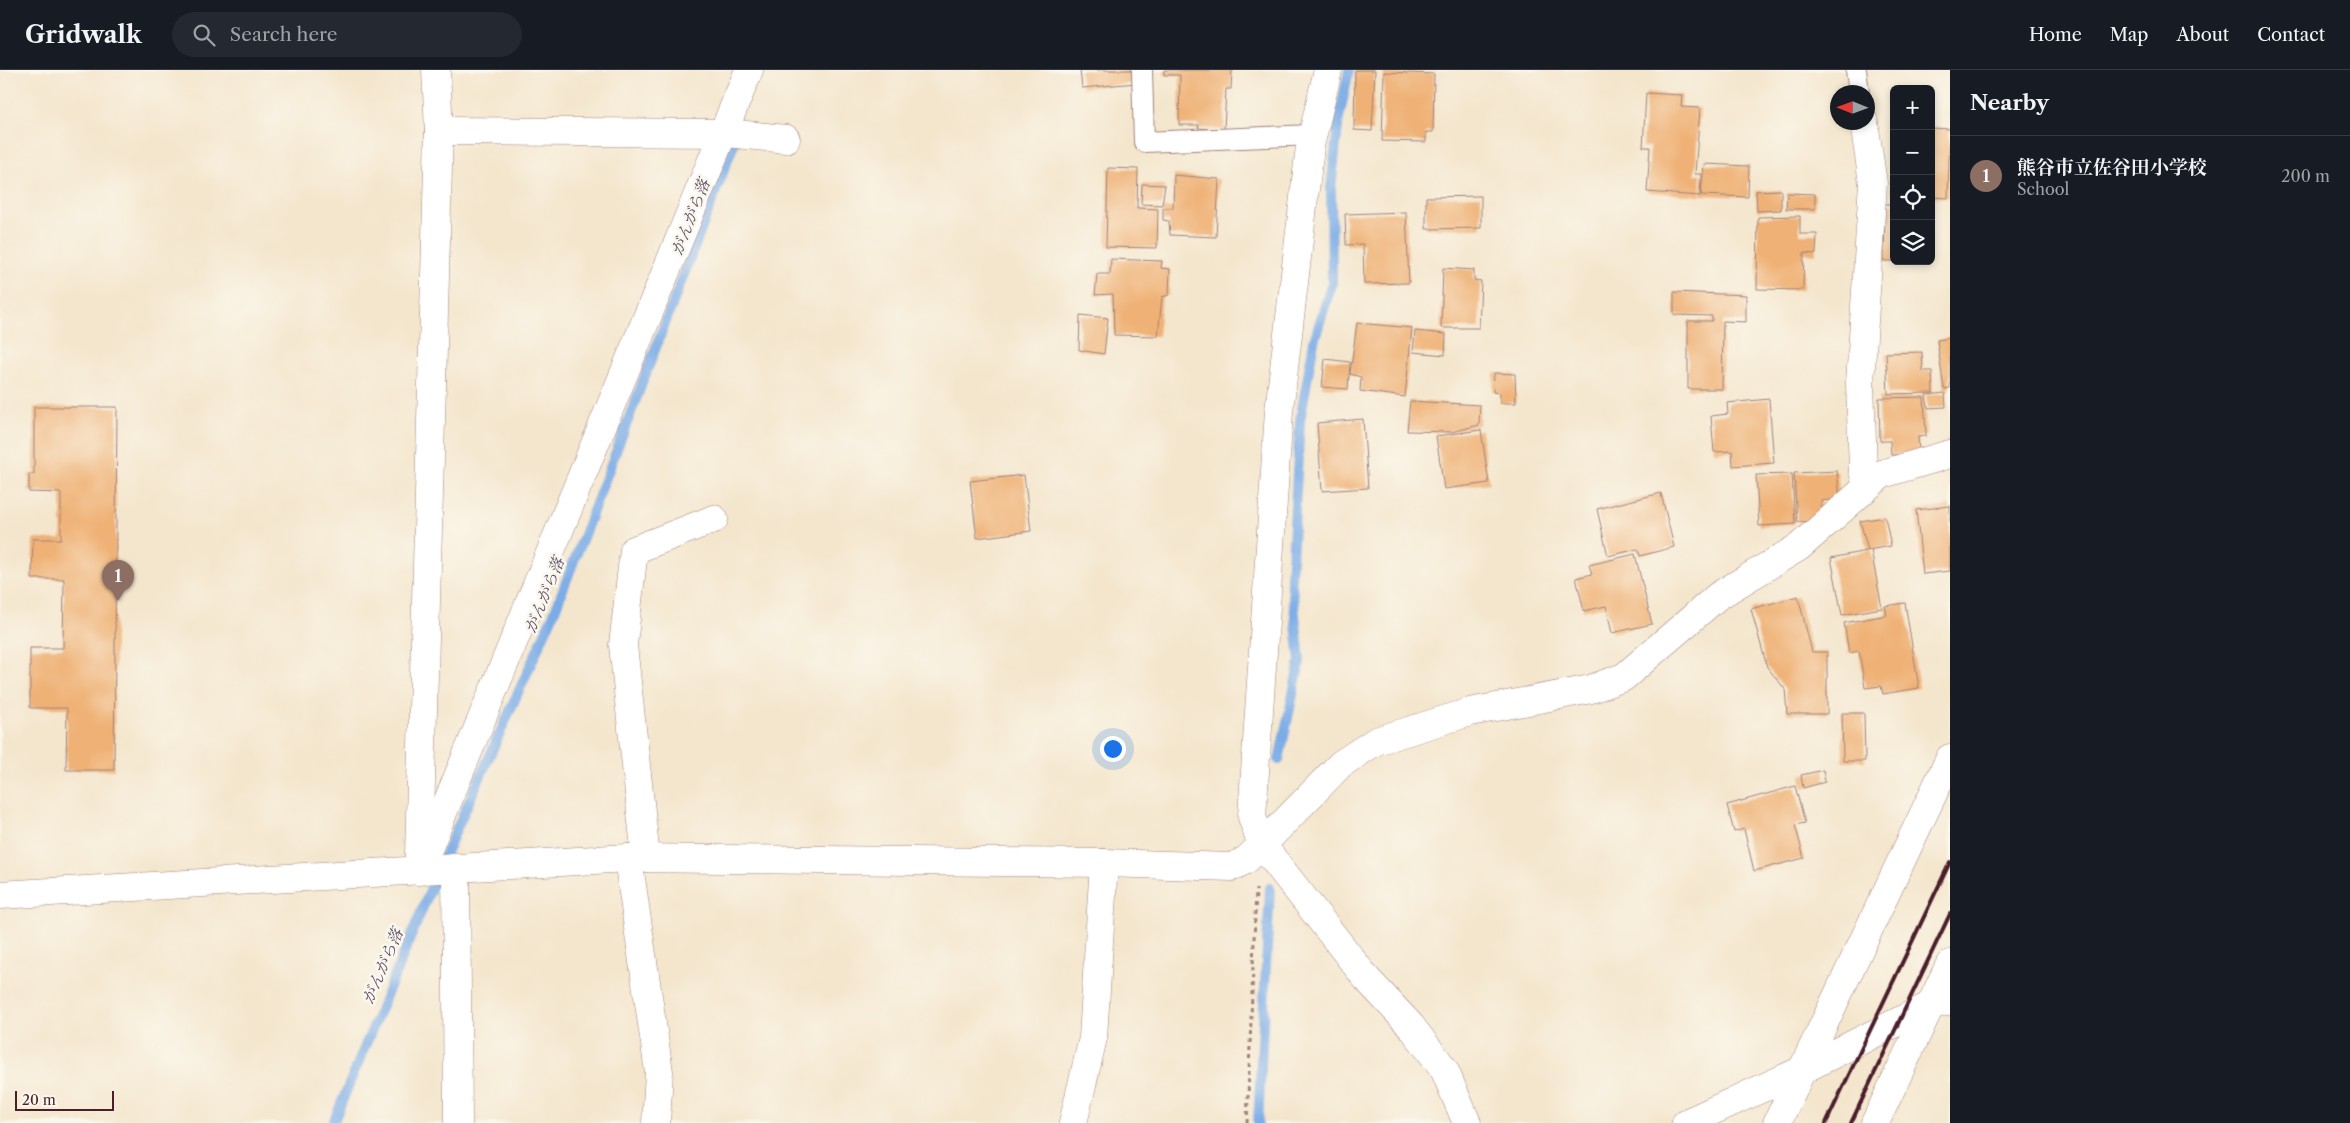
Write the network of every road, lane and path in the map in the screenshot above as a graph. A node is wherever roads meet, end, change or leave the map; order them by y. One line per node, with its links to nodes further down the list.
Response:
1 (436, 70): 8 (street)
2 (749, 70): 9 (street)
3 (1142, 70): 10 (lane)
4 (1328, 70): 10 (street)
5 (1856, 70): 6 (lane)
6 (1858, 85)
7 (1865, 130): 13 (street)
8 (439, 131): 9 (street); 20 (street)
9 (724, 133): 11 (street); 20 (street)
10 (1312, 135): 16 (street)
11 (773, 137)
12 (1950, 454): 13 (street)
13 (1867, 486): 16 (street)
14 (714, 519): 17 (street)
15 (1950, 758): 24 (street)
16 (1254, 853): 18 (street); 28 (path); 29 (street)
17 (637, 858): 18 (street); 19 (street); 26 (street)
18 (1104, 863): 27 (street)
19 (455, 867): 20 (street); 25 (street)
20 (420, 871): 21 (street)
21 (0, 895)
22 (1950, 964): 23 (street)
23 (1940, 1003): 24 (street); 32 (street)
24 (1800, 1071): 30 (street); 31 (street)
25 (458, 1123)
26 (656, 1123)
27 (1074, 1123)
28 (1247, 1123)
29 (1468, 1123)
30 (1686, 1123)
31 (1777, 1123)
32 (1875, 1123)

